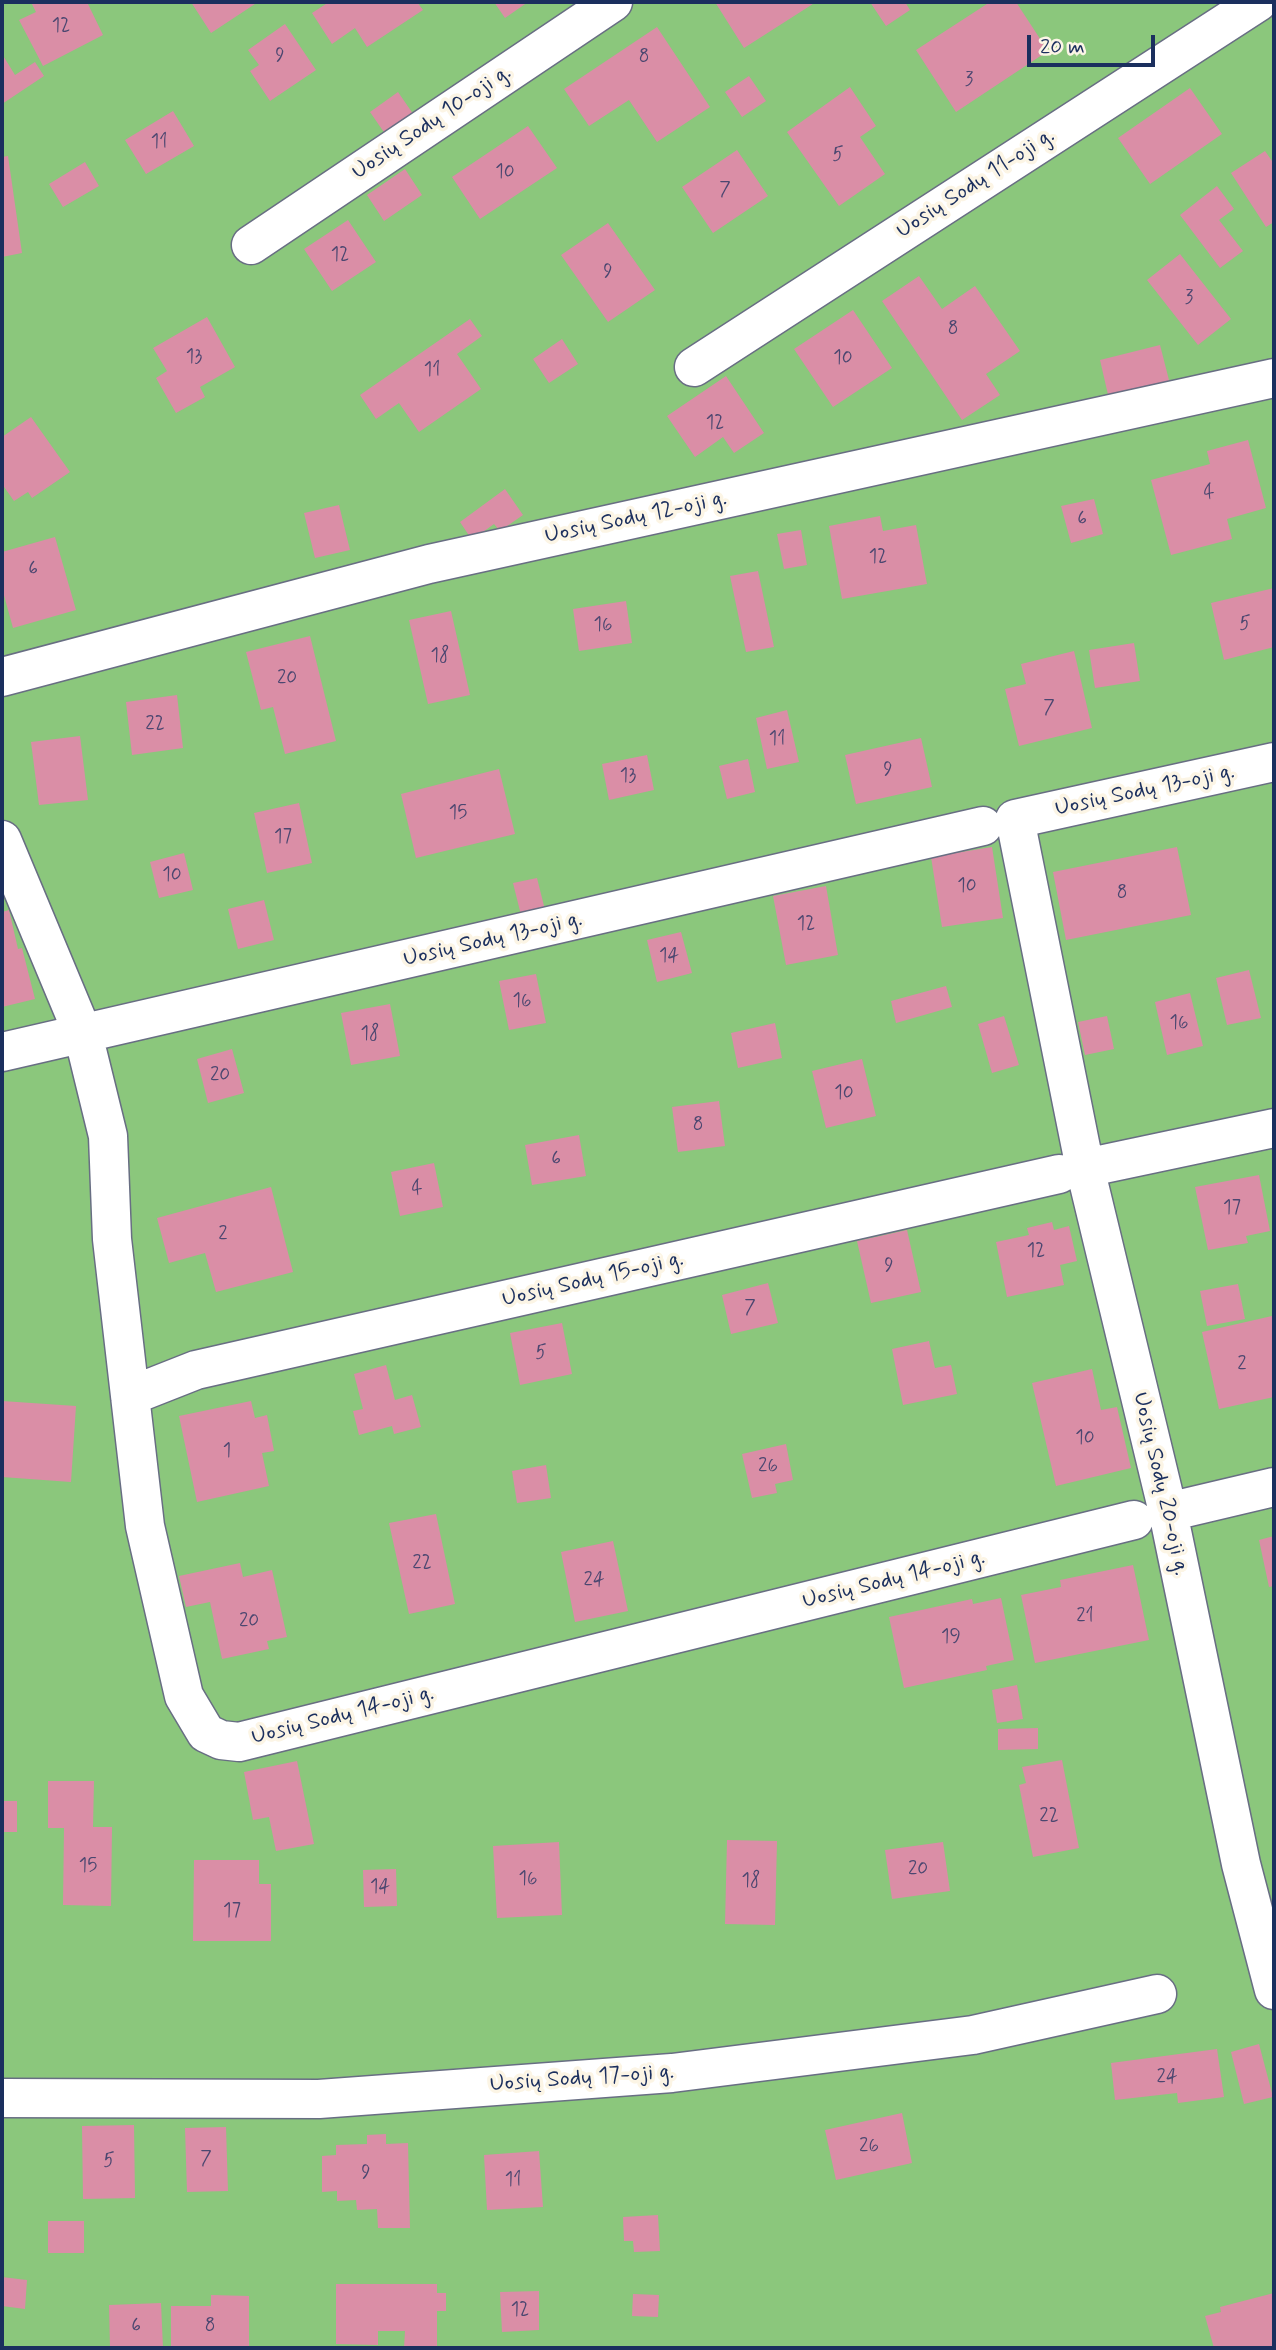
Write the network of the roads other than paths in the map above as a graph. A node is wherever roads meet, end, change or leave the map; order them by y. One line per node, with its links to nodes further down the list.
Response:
1 (613, 2): 3 (street, Uosių Sodų 10-oji g.)
2 (1258, 2): 4 (street, Uosių Sodų 11-oji g.)
3 (251, 245)
4 (694, 367)
5 (1274, 378): 6 (street, Uosių Sodų 12-oji g.)
6 (2, 677)
7 (1274, 762): 8 (street, Uosių Sodų 13-oji g.)
8 (999, 823): 10 (street, Uosių Sodų 13-oji g.); 13 (street, Uosių Sodų 20-oji g.)
9 (2, 840): 10 (street, Uosių Sodų 14-oji g.)
10 (83, 1034): 11 (street, Uosių Sodų 13-oji g.); 14 (street, Uosių Sodų 14-oji g.)
11 (2, 1052)
12 (1274, 1128): 13 (street)
13 (1072, 1171): 14 (street, Uosių Sodų 15-oji g.); 16 (street, Uosių Sodų 20-oji g.)
14 (130, 1396): 16 (street, Uosių Sodų 14-oji g.)
15 (1274, 1487): 16 (street, Uosių Sodų 14-oji g.)
16 (1151, 1516): 17 (street, Uosių Sodų 20-oji g.)
17 (1258, 1860): 18 (street, Uosių Sodų 20-oji g.)
18 (1274, 1990)
19 (1157, 1994): 20 (street, Uosių Sodų 17-oji g.)
20 (2, 2098)

